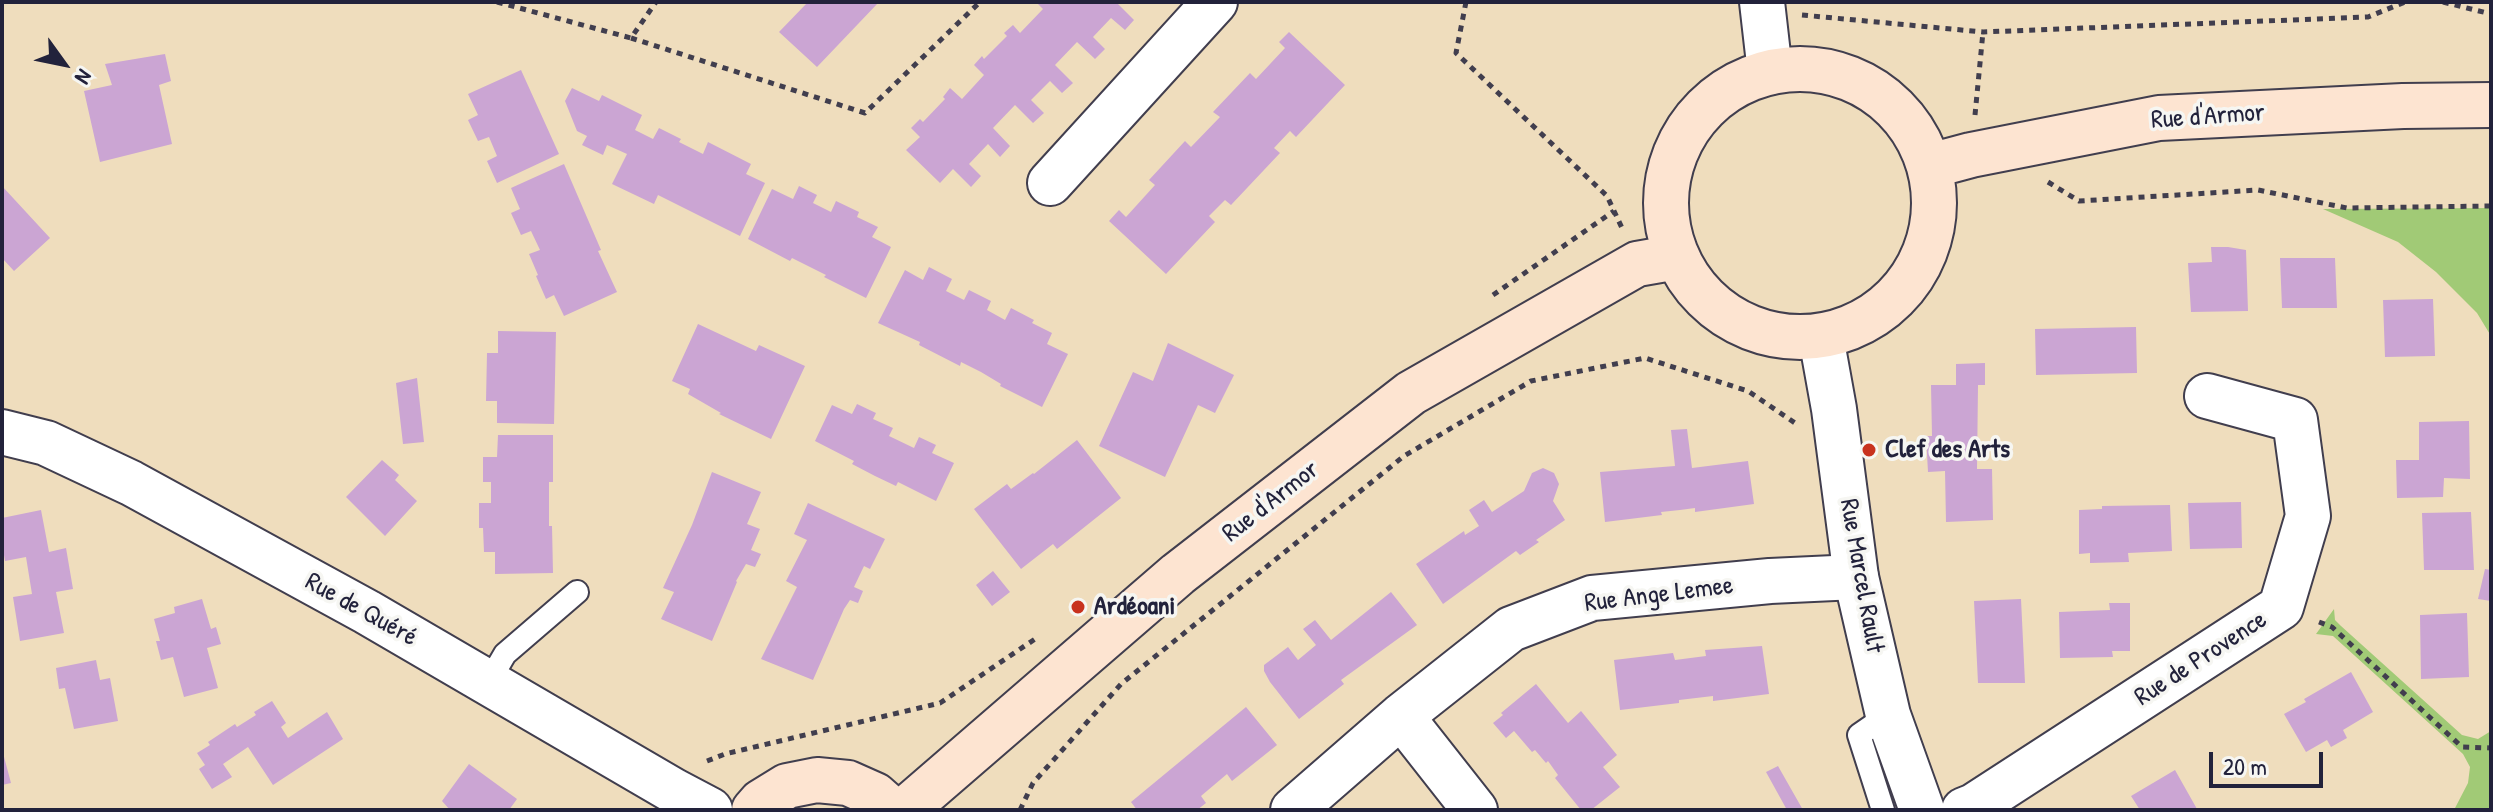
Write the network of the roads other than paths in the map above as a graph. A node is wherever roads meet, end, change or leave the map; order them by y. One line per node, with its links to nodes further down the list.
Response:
1 (1215, 2): 6 (street)
2 (1762, 7): 3 (street)
3 (1770, 72): 5 (main road); 7 (main road)
4 (2491, 105): 5 (main road, Rue d'Armor)
5 (1930, 166): 8 (main road)
6 (1050, 183)
7 (1657, 260): 8 (main road); 19 (main road, Rue d'Armor)
8 (1821, 337): 11 (street, Rue Marcel Rault)
9 (2207, 396): 24 (street, Rue de Provence)
10 (2, 432): 13 (street, Rue de Quéré)
11 (1856, 577): 14 (street, Rue Marcel Rault); 15 (street, Rue Ange Lemee)
12 (577, 592): 13 (lane)
13 (488, 683): 16 (street, Rue de Quéré)
14 (1888, 715): 22 (lane); 23 (street, Rue Marcel Rault)
15 (1401, 716): 20 (street, Rue Ange Lemee); 21 (street)
16 (692, 801)
17 (754, 810): 18 (main road)
18 (892, 810)
19 (905, 810)
20 (1293, 810)
21 (1475, 810)
22 (1883, 810)
23 (1922, 810)
24 (1964, 810)

